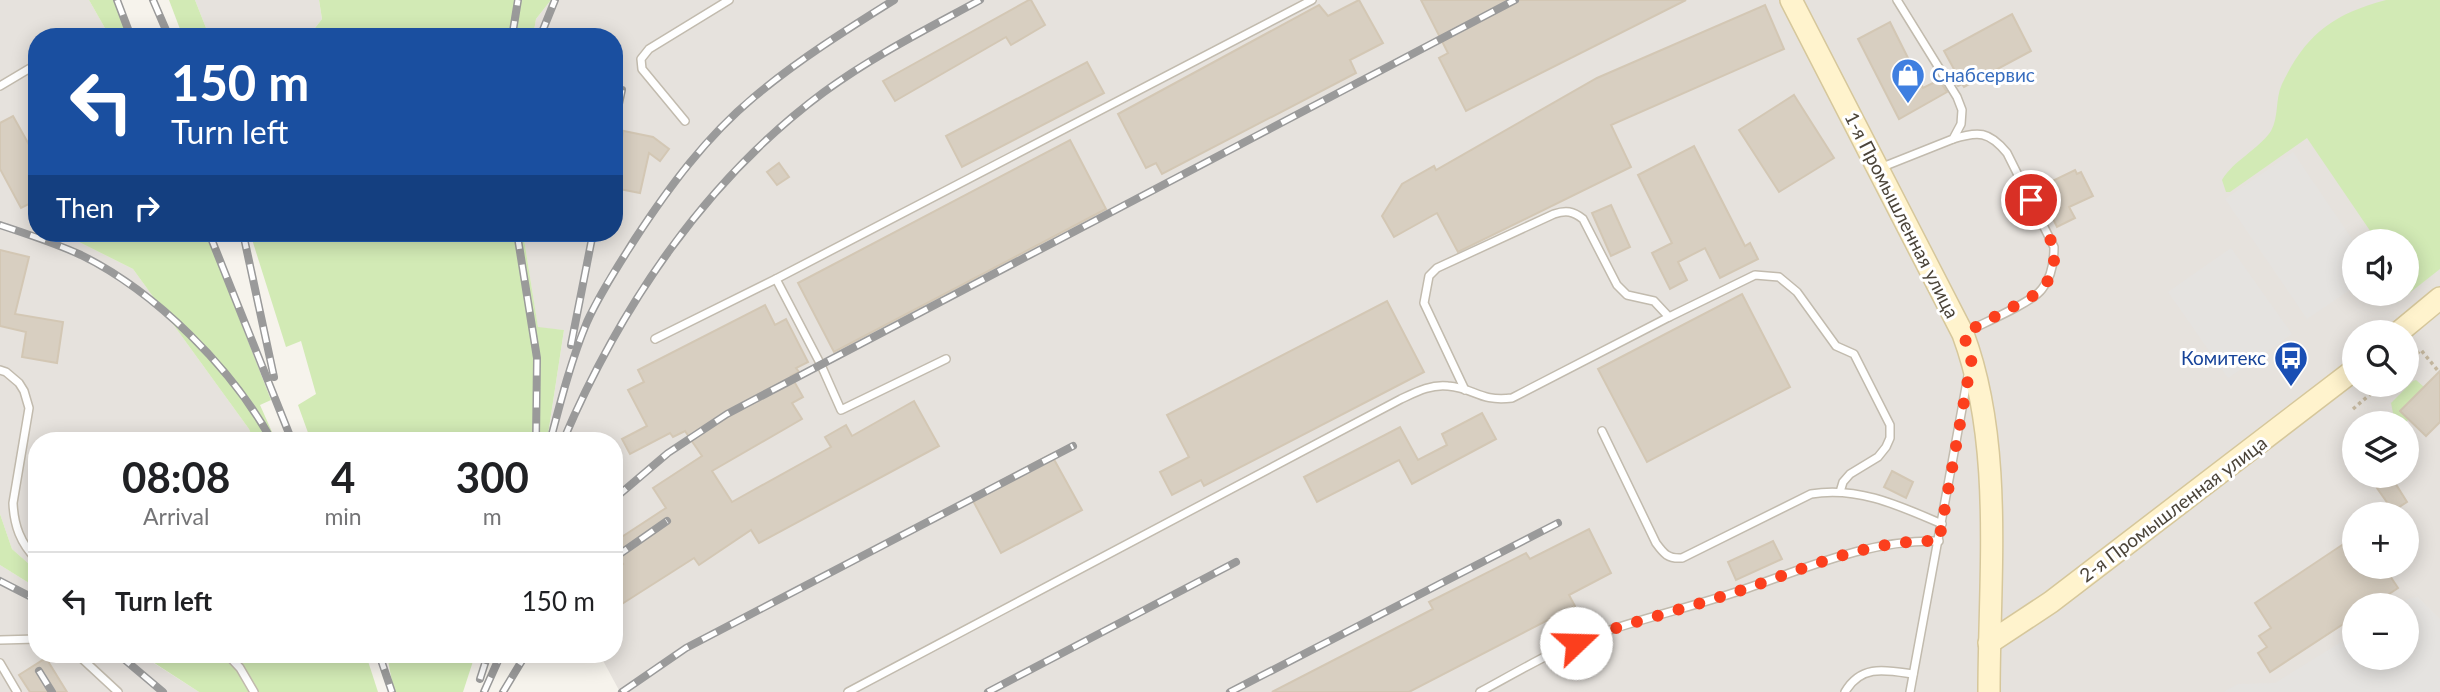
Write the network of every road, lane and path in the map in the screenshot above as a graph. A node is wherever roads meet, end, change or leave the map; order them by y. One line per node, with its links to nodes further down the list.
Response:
1 (729, 0): 7 (lane)
2 (1312, 0): 10 (lane)
3 (1791, 0): 9 (main road, 1-я Промышленная улица)
4 (1897, 0): 8 (lane)
5 (28, 69): 6 (lane)
6 (0, 86)
7 (685, 121)
8 (1953, 138): 9 (lane); 14 (lane)
9 (1878, 169): 14 (main road, 1-я Промышленная улица)
10 (776, 279): 15 (lane); 18 (lane)
11 (2440, 298): 13 (main road)
12 (1669, 317): 22 (lane); 22 (lane); 26 (lane)
13 (2413, 320)
14 (1963, 334): 17 (main road, 1-я Промышленная улица)
15 (655, 339)
16 (2419, 352): 20 (path)
17 (1972, 357): 27 (lane); 32 (main road, 1-я Промышленная улица)
18 (946, 359)
19 (0, 370): 29 (lane)
20 (2439, 372)
21 (2342, 379): 32 (main road, 2-я Промышленная улица)
22 (1465, 390): 40 (lane)
23 (2367, 397): 24 (path)
24 (2353, 409)
25 (1602, 431): 26 (lane)
26 (1840, 492): 27 (lane)
27 (1942, 524): 28 (lane)
28 (1939, 541): 36 (lane); 41 (lane)
29 (28, 548)
30 (28, 639): 31 (lane)
31 (0, 640)
32 (1989, 642): 44 (main road, 1-я Промышленная улица)
33 (0, 663): 37 (lane)
34 (87, 663): 38 (lane)
35 (235, 663): 39 (lane)
36 (1913, 674): 42 (lane); 43 (lane)
37 (17, 692)
38 (118, 692)
39 (254, 692)
40 (848, 692)
41 (1480, 692)
42 (1845, 692)
43 (1910, 692)
44 (1989, 692)

